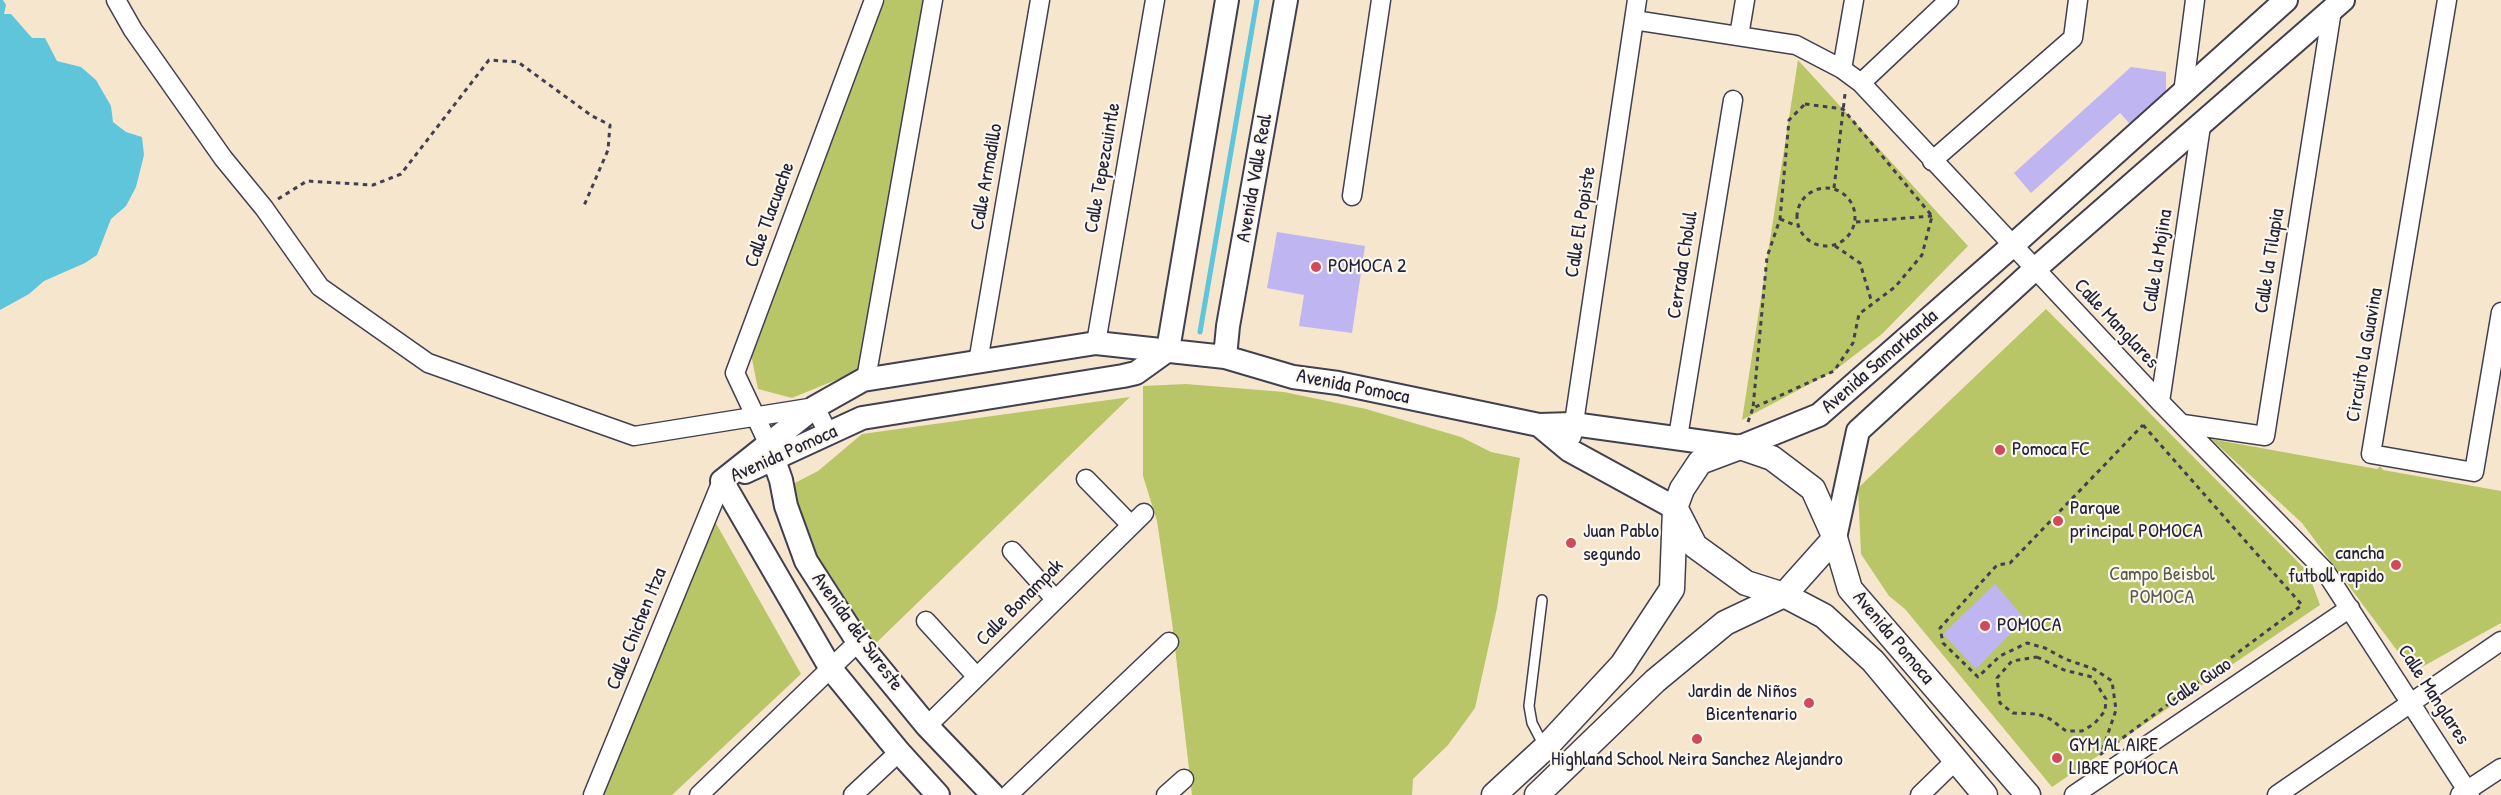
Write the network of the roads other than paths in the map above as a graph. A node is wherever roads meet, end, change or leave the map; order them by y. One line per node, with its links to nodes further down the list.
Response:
1 (116, 0): 39 (street)
2 (874, 0): 39 (street, Calle Tlacuache)
3 (933, 0): 36 (street)
4 (1040, 0): 35 (street, Calle Armadillo)
5 (1155, 0): 32 (street, Calle Tepezcuintle)
6 (1227, 0): 33 (street)
7 (1286, 0): 34 (street, Avenida Valle Real)
8 (1381, 0): 28 (street)
9 (1637, 0): 18 (street, Calle El Popiste)
10 (1745, 0): 19 (street)
11 (1854, 0): 21 (street)
12 (1949, 0): 23 (street)
13 (2078, 0): 27 (street)
14 (2195, 0): 24 (street)
15 (2286, 0): 20 (street, Avenida Samarkanda)
16 (2447, 0): 31 (street, Circuito la Guavina)
17 (2338, 5): 22 (street, Avenida Samarkanda); 41 (street, Calle la Tilapia)
18 (1634, 20): 19 (street, Calle Manglares); 40 (street, Calle El Popiste)
19 (1739, 36): 21 (street, Calle Manglares)
20 (2226, 54): 22 (street); 24 (street, Avenida Samarkanda)
21 (1842, 69): 23 (street, Calle Manglares)
22 (2253, 81): 26 (street, Avenida Samarkanda)
23 (1861, 83): 27 (street, Calle Manglares)
24 (2183, 93): 29 (street, Avenida Samarkanda)
25 (1733, 100): 44 (street, Cerrada Cholul)
26 (2201, 126): 30 (street, Avenida Samarkanda); 37 (street, Calle la Mojina)
27 (1932, 160): 29 (street, Calle Manglares)
28 (1352, 196)
29 (2012, 246): 30 (street, Calle Manglares); 45 (street, Avenida Samarkanda)
30 (2035, 269): 37 (street, Calle Manglares); 51 (street, Avenida Samarkanda)
31 (2501, 312)
32 (1096, 343): 33 (street, Avenida Pomoca); 35 (street, Avenida Pomoca)
33 (1167, 350): 34 (street, Avenida Pomoca); 43 (street, Avenida Pomoca)
34 (1225, 357): 42 (street, Avenida Pomoca)
35 (978, 362): 36 (street, Avenida Pomoca)
36 (866, 379): 38 (street, Avenida Pomoca)
37 (2160, 402): 41 (street, Calle Manglares)
38 (815, 406): 39 (street); 43 (street); 47 (street, Avenida Pomoca)
39 (754, 416): 47 (street, Calle Tlacuache)
40 (1574, 424): 42 (street, Avenida Pomoca); 44 (street, Avenida Pomoca); 46 (street, Calle El Popiste)
41 (2183, 424): 56 (street, Calle Manglares)
42 (1539, 425): 46 (street, Avenida Pomoca)
43 (829, 435): 47 (street, Avenida Pomoca)
44 (1678, 437): 45 (street, Avenida Pomoca)
45 (1740, 447): 50 (main road, Avenida Samarkanda); 51 (main road, Avenida Pomoca)
46 (1569, 450): 50 (street, Avenida Pomoca)
47 (772, 451): 49 (street, Avenida Pomoca); 59 (street, Avenida del Sureste)
48 (1086, 479): 54 (street, Calle Bonampak)
49 (722, 481): 62 (street, Avenida del Sureste); 73 (street, Calle Chichen Itza)
50 (1676, 508): 53 (main road, Avenida Pomoca); 67 (main road, Avenida Samarkanda)
51 (1835, 538): 53 (main road, Avenida Samarkanda); 61 (main road, Avenida Pomoca)
52 (1012, 551): 54 (street)
53 (1784, 595): 64 (main road, Avenida Pomoca); 81 (main road, Avenida Samarkanda)
54 (1055, 599): 63 (street, Calle Bonampak)
55 (1542, 600): 67 (lane)
56 (2350, 608): 65 (street, Calle Manglares); 85 (street, Calle Guao)
57 (926, 621): 63 (street)
58 (2501, 641): 65 (street)
59 (858, 642): 62 (street); 66 (street, Avenida del Sureste)
60 (1169, 642): 78 (street)
61 (1919, 668): 64 (street); 84 (main road, Avenida Pomoca)
62 (831, 669): 68 (street, Avenida del Sureste); 74 (street)
63 (977, 677): 66 (street, Calle Bonampak)
64 (1896, 688): 69 (main road, Avenida Pomoca)
65 (2411, 703): 72 (street, Calle Manglares); 86 (street)
66 (927, 726): 77 (street, Avenida del Sureste)
67 (1545, 748): 80 (main road, Avenida Samarkanda)
68 (898, 752): 75 (street); 76 (street, Avenida del Sureste)
69 (1956, 760): 82 (street); 83 (main road, Avenida Pomoca)
70 (2501, 768): 72 (street)
71 (1184, 779): 79 (street)
72 (2466, 794)
73 (593, 795)
74 (699, 795)
75 (853, 795)
76 (938, 795)
77 (993, 795)
78 (1008, 795)
79 (1166, 795)
80 (1494, 795)
81 (1537, 795)
82 (1920, 795)
83 (1985, 795)
84 (2028, 795)
85 (2074, 795)
86 (2277, 795)

